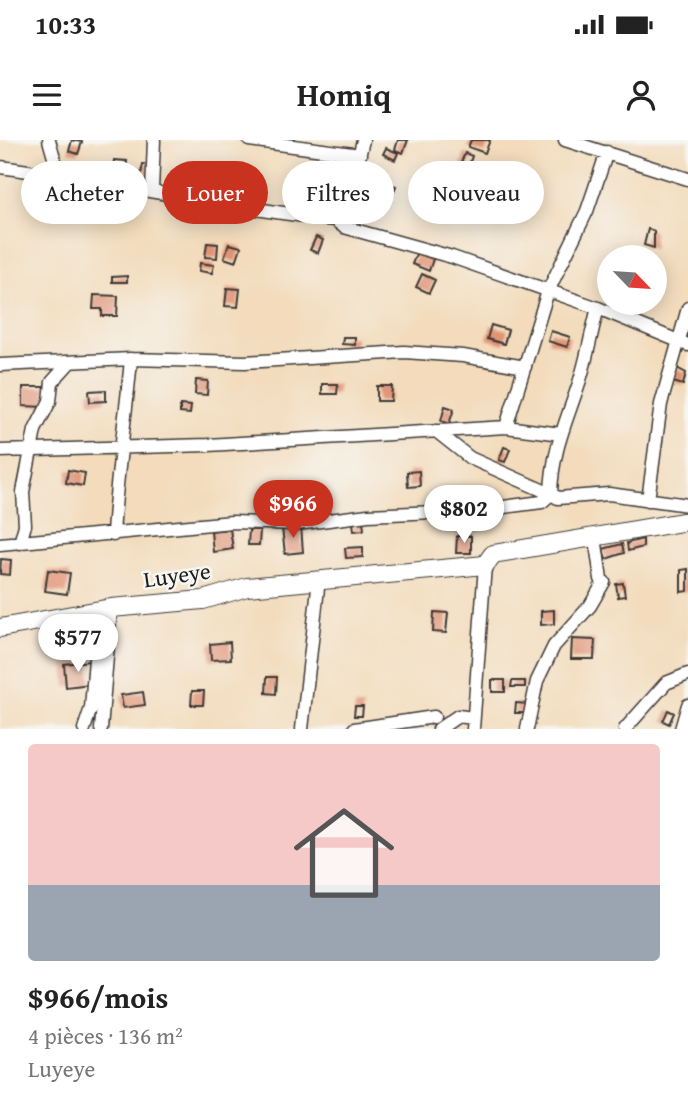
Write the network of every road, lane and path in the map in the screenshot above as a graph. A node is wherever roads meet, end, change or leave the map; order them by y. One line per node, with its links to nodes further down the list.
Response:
1 (49, 140): 8 (street)
2 (154, 140): 14 (street)
3 (249, 140): 7 (street)
4 (363, 140): 7 (street)
5 (565, 140): 6 (street)
6 (607, 152): 12 (street); 17 (street)
7 (360, 155): 9 (street)
8 (55, 161)
9 (358, 161)
10 (0, 167): 11 (street)
11 (21, 170)
12 (688, 178)
13 (148, 190): 14 (street)
14 (152, 191): 15 (street)
15 (282, 214)
16 (340, 224): 17 (street)
17 (548, 291): 18 (street); 26 (street)
18 (597, 308)
19 (688, 308): 22 (street)
20 (597, 312): 29 (street)
21 (615, 315): 22 (street)
22 (683, 343): 34 (street)
23 (131, 359): 24 (street); 26 (street); 30 (street)
24 (70, 362): 25 (street); 32 (street)
25 (0, 365)
26 (525, 368): 27 (street)
27 (506, 427): 28 (street); 29 (street)
28 (436, 431): 30 (street); 33 (street)
29 (561, 434): 33 (street)
30 (123, 447): 32 (street); 37 (street)
31 (0, 451): 32 (street)
32 (33, 451): 39 (street)
33 (551, 494): 34 (street); 37 (street)
34 (648, 500): 35 (street)
35 (688, 505)
36 (688, 521): 38 (street, Luyeye)
37 (113, 535): 39 (street)
38 (595, 537): 41 (street, Luyeye); 53 (street)
39 (20, 543): 40 (street)
40 (0, 544)
41 (485, 565): 42 (street, Luyeye); 48 (street)
42 (319, 579): 43 (street, Luyeye); 51 (street)
43 (105, 609): 44 (street, Luyeye); 49 (street); 50 (street)
44 (0, 628)
45 (688, 674): 54 (street)
46 (688, 705): 55 (street)
47 (437, 723): 48 (street); 52 (street)
48 (473, 724)
49 (84, 729)
50 (101, 729)
51 (302, 729)
52 (354, 729)
53 (527, 729)
54 (625, 729)
55 (681, 729)

